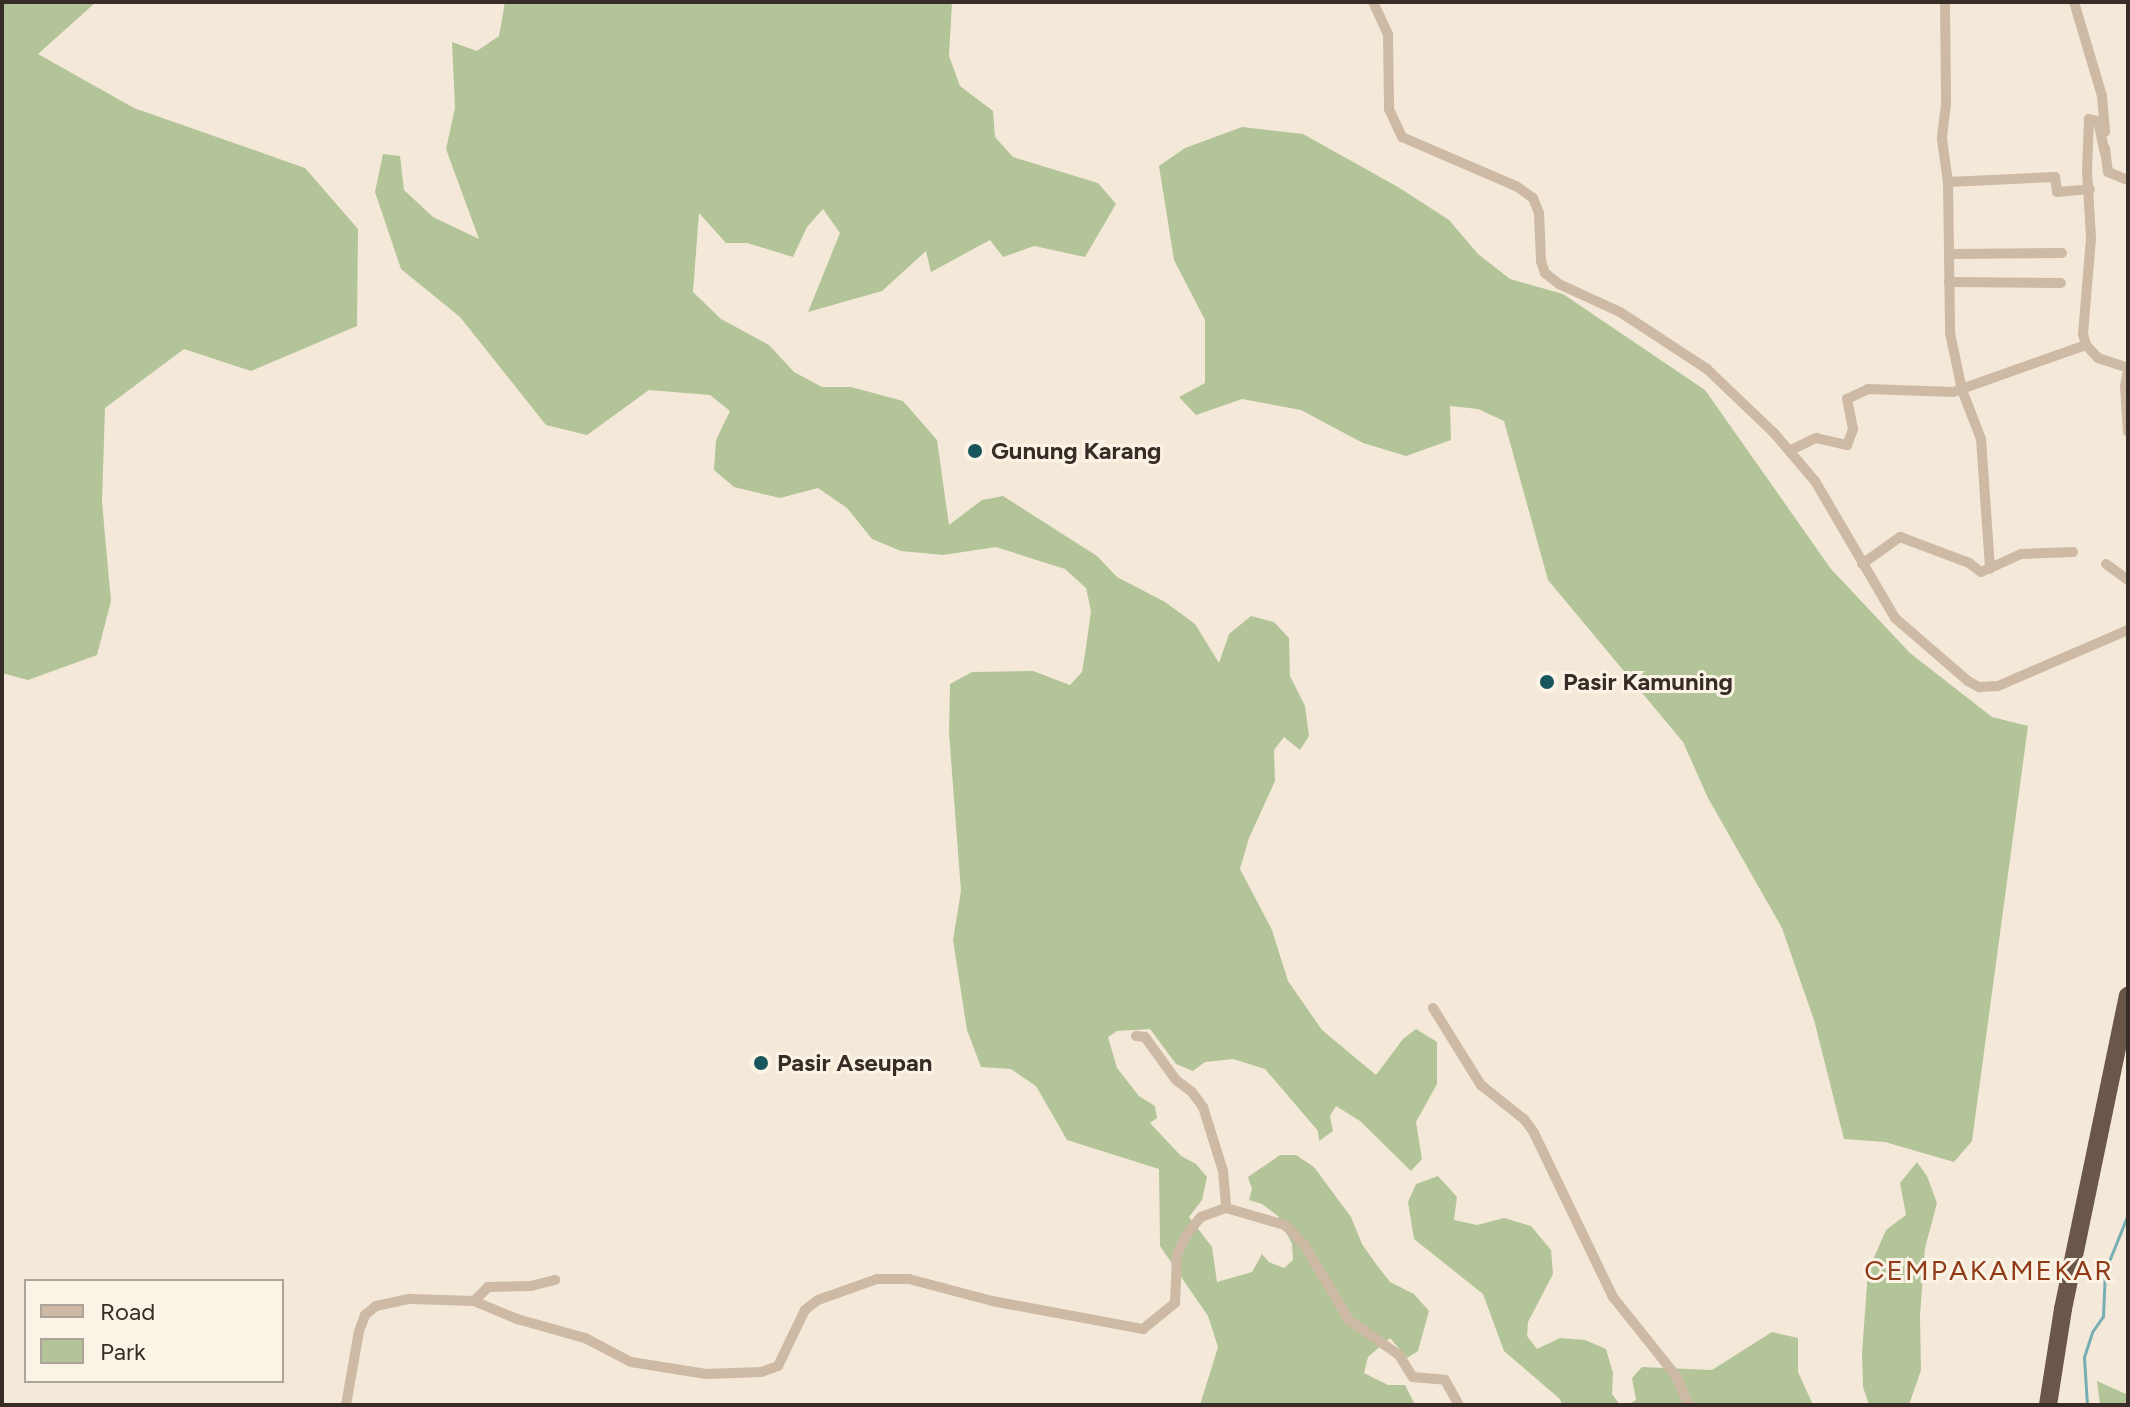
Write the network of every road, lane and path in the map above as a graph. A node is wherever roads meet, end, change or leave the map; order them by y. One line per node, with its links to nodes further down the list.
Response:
1 (1373, 2): 16 (street)
2 (1945, 2): 6 (street)
3 (2074, 2): 4 (street)
4 (2105, 154): 5 (street); 7 (street)
5 (2128, 180)
6 (1948, 182): 7 (street); 9 (street)
7 (2090, 189): 12 (street)
8 (2062, 253): 9 (street)
9 (1949, 254): 10 (street)
10 (1949, 282): 11 (street); 14 (street)
11 (2061, 283)
12 (2086, 345): 13 (street); 14 (street)
13 (2128, 369): 15 (street)
14 (1962, 390): 16 (street); 20 (street)
15 (2128, 432)
16 (1791, 450): 18 (street)
17 (2073, 552): 20 (street)
18 (1862, 564): 20 (street); 22 (street)
19 (2106, 564): 21 (street)
20 (1990, 569)
21 (2128, 580)
22 (2128, 630)
23 (2128, 996): 32 (highway)
24 (1433, 1008): 31 (street)
25 (1136, 1036): 26 (street)
26 (1226, 1208): 28 (street); 30 (street)
27 (555, 1280): 28 (street)
28 (474, 1301): 29 (street)
29 (346, 1405)
30 (1459, 1405)
31 (1689, 1405)
32 (2048, 1405)

